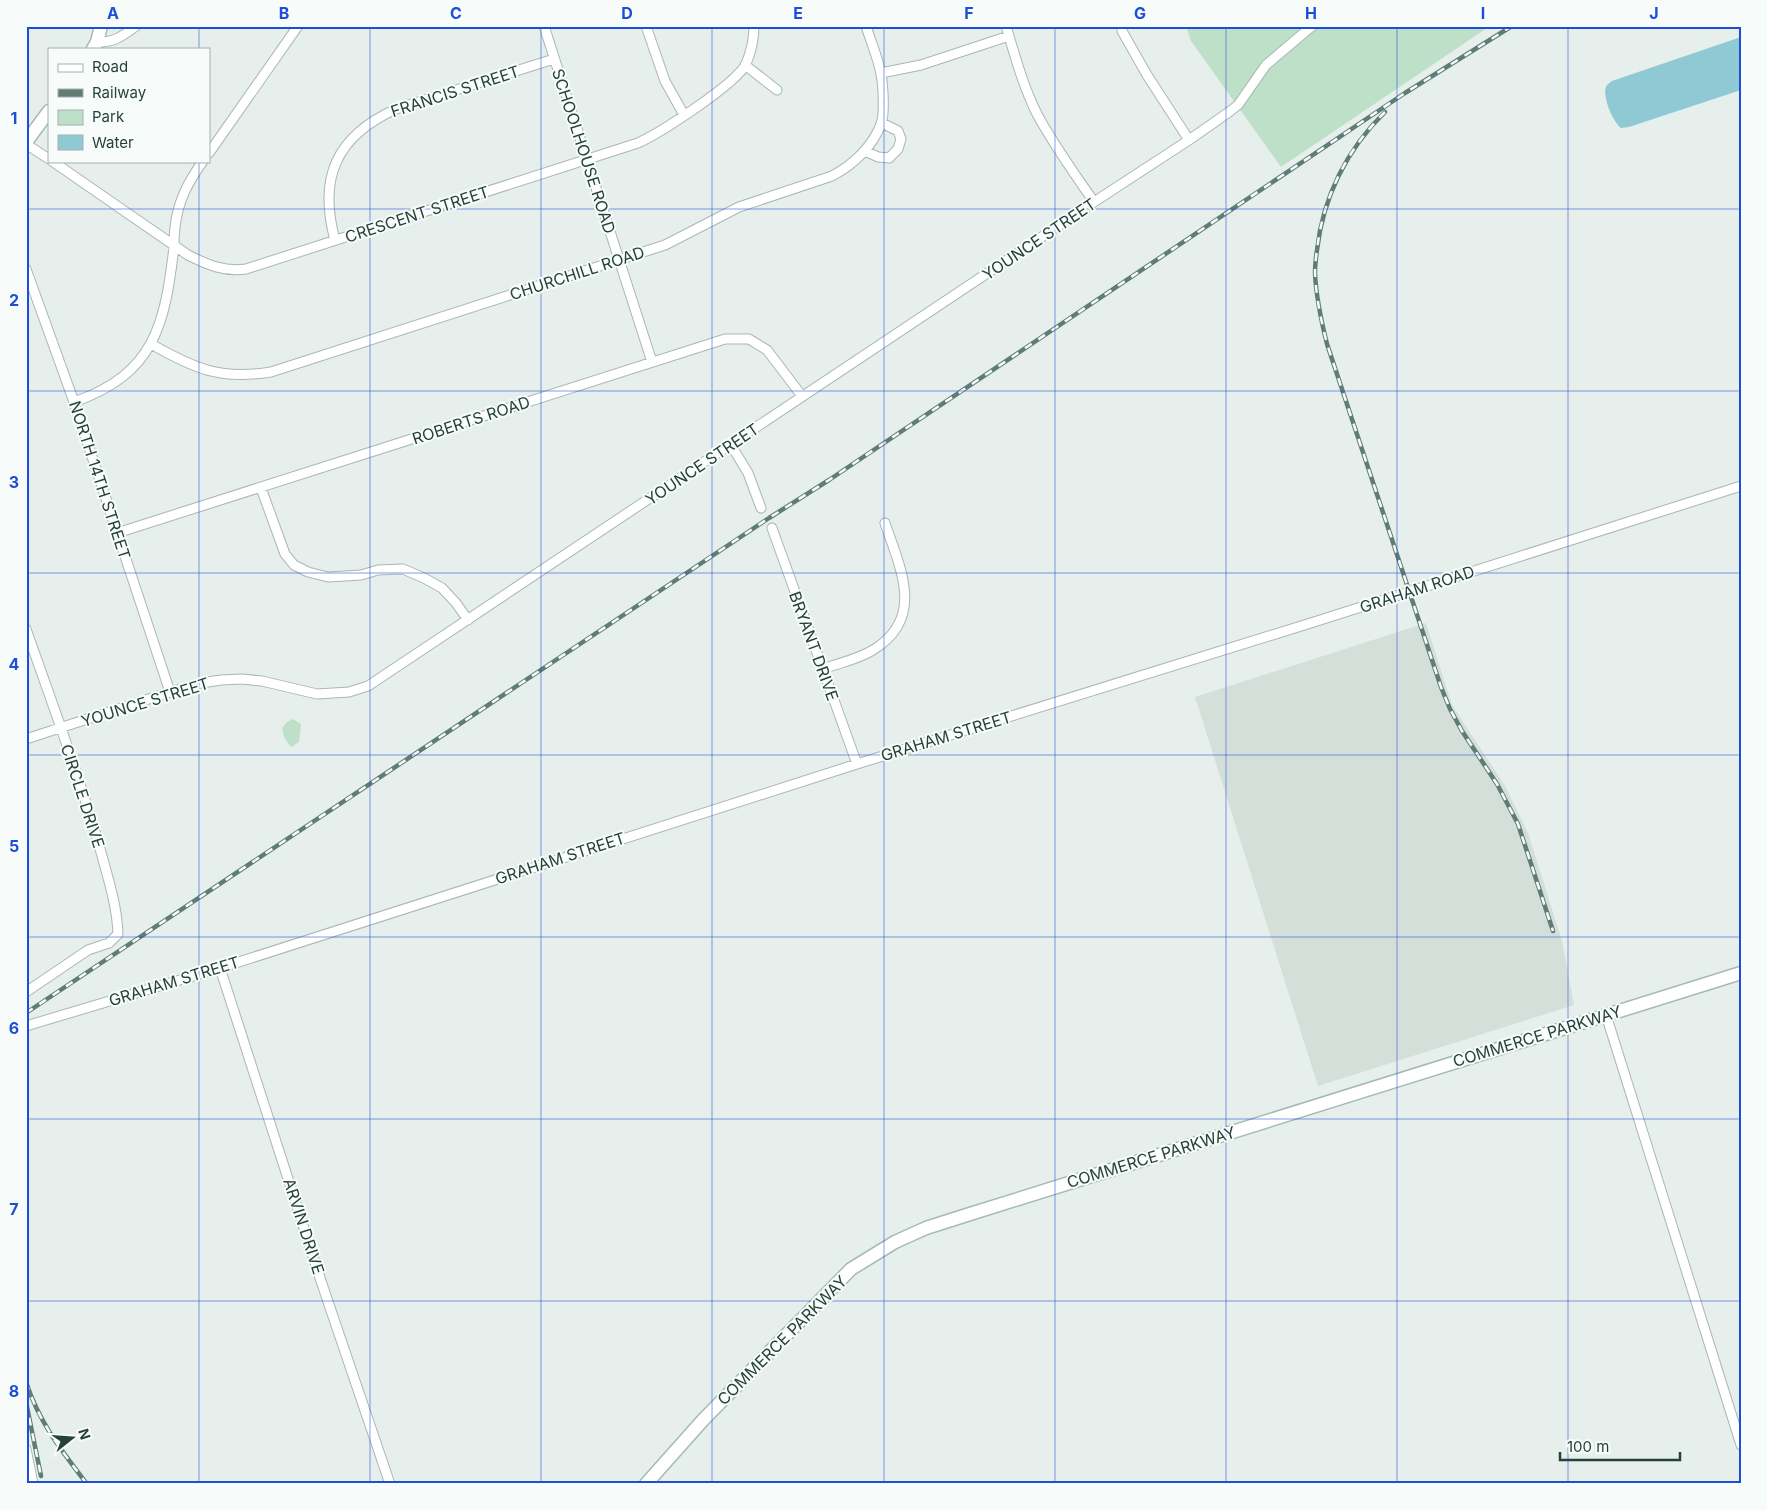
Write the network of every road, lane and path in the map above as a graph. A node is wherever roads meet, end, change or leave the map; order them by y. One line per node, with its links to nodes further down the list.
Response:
1 (101, 26): 12 (street)
2 (136, 26): 12 (street)
3 (298, 26): 23 (street)
4 (544, 26): 13 (street, SCHOOLHOUSE ROAD)
5 (646, 26): 18 (street)
6 (754, 26): 14 (street, CRESCENT STREET)
7 (866, 26): 15 (street, CHURCHILL ROAD)
8 (1006, 26): 11 (street)
9 (1312, 26): 20 (street, YOUNCE STREET)
10 (1122, 31): 20 (street)
11 (1009, 36): 15 (street); 28 (street)
12 (95, 46)
13 (554, 58): 25 (street, SCHOOLHOUSE ROAD); 29 (street, FRANCIS STREET)
14 (745, 65): 16 (street); 18 (street, CRESCENT STREET)
15 (881, 73): 19 (street, CHURCHILL ROAD)
16 (777, 90)
17 (48, 112): 21 (street)
18 (684, 115): 25 (street, CRESCENT STREET)
19 (882, 123): 22 (street, CHURCHILL ROAD); 22 (street)
20 (1189, 140): 28 (street, YOUNCE STREET)
21 (26, 143): 24 (street)
22 (865, 151): 31 (street, CHURCHILL ROAD)
23 (210, 152)
24 (48, 158)
25 (587, 159): 29 (street, CRESCENT STREET); 31 (street, SCHOOLHOUSE ROAD)
26 (53, 162): 30 (street, CRESCENT STREET)
27 (202, 162): 30 (street)
28 (1094, 202): 35 (street, YOUNCE STREET)
29 (335, 240): 30 (street, CRESCENT STREET)
30 (174, 244): 33 (street)
31 (618, 260): 33 (street, CHURCHILL ROAD); 34 (street, SCHOOLHOUSE ROAD)
32 (26, 269): 36 (street, NORTH 14TH STREET)
33 (151, 344): 36 (street)
34 (652, 362): 35 (street, ROBERTS ROAD); 39 (street, ROBERTS ROAD)
35 (802, 396): 37 (street, YOUNCE STREET)
36 (74, 402): 43 (street, NORTH 14TH STREET)
37 (731, 445): 40 (street); 44 (street, YOUNCE STREET)
38 (1741, 486): 47 (street, GRAHAM ROAD)
39 (261, 488): 43 (street, ROBERTS ROAD); 44 (street)
40 (761, 508)
41 (885, 523): 46 (street)
42 (772, 528): 46 (street, BRYANT DRIVE)
43 (117, 533): 48 (street, NORTH 14TH STREET)
44 (468, 620): 48 (street, YOUNCE STREET)
45 (26, 629): 49 (street, CIRCLE DRIVE)
46 (823, 669): 51 (street, BRYANT DRIVE)
47 (1094, 691): 51 (street, GRAHAM STREET)
48 (170, 692): 49 (street, YOUNCE STREET)
49 (61, 728): 50 (street, YOUNCE STREET); 54 (street, CIRCLE DRIVE)
50 (26, 739)
51 (857, 764): 52 (street, GRAHAM STREET)
52 (220, 968): 56 (street, GRAHAM STREET); 60 (street, ARVIN DRIVE)
53 (1741, 973): 55 (street, COMMERCE PARKWAY)
54 (26, 992)
55 (1606, 1014): 57 (street); 61 (street, COMMERCE PARKWAY)
56 (26, 1026)
57 (1741, 1445)
58 (26, 1449): 59 (street)
59 (30, 1478)
60 (390, 1484)
61 (646, 1484)

